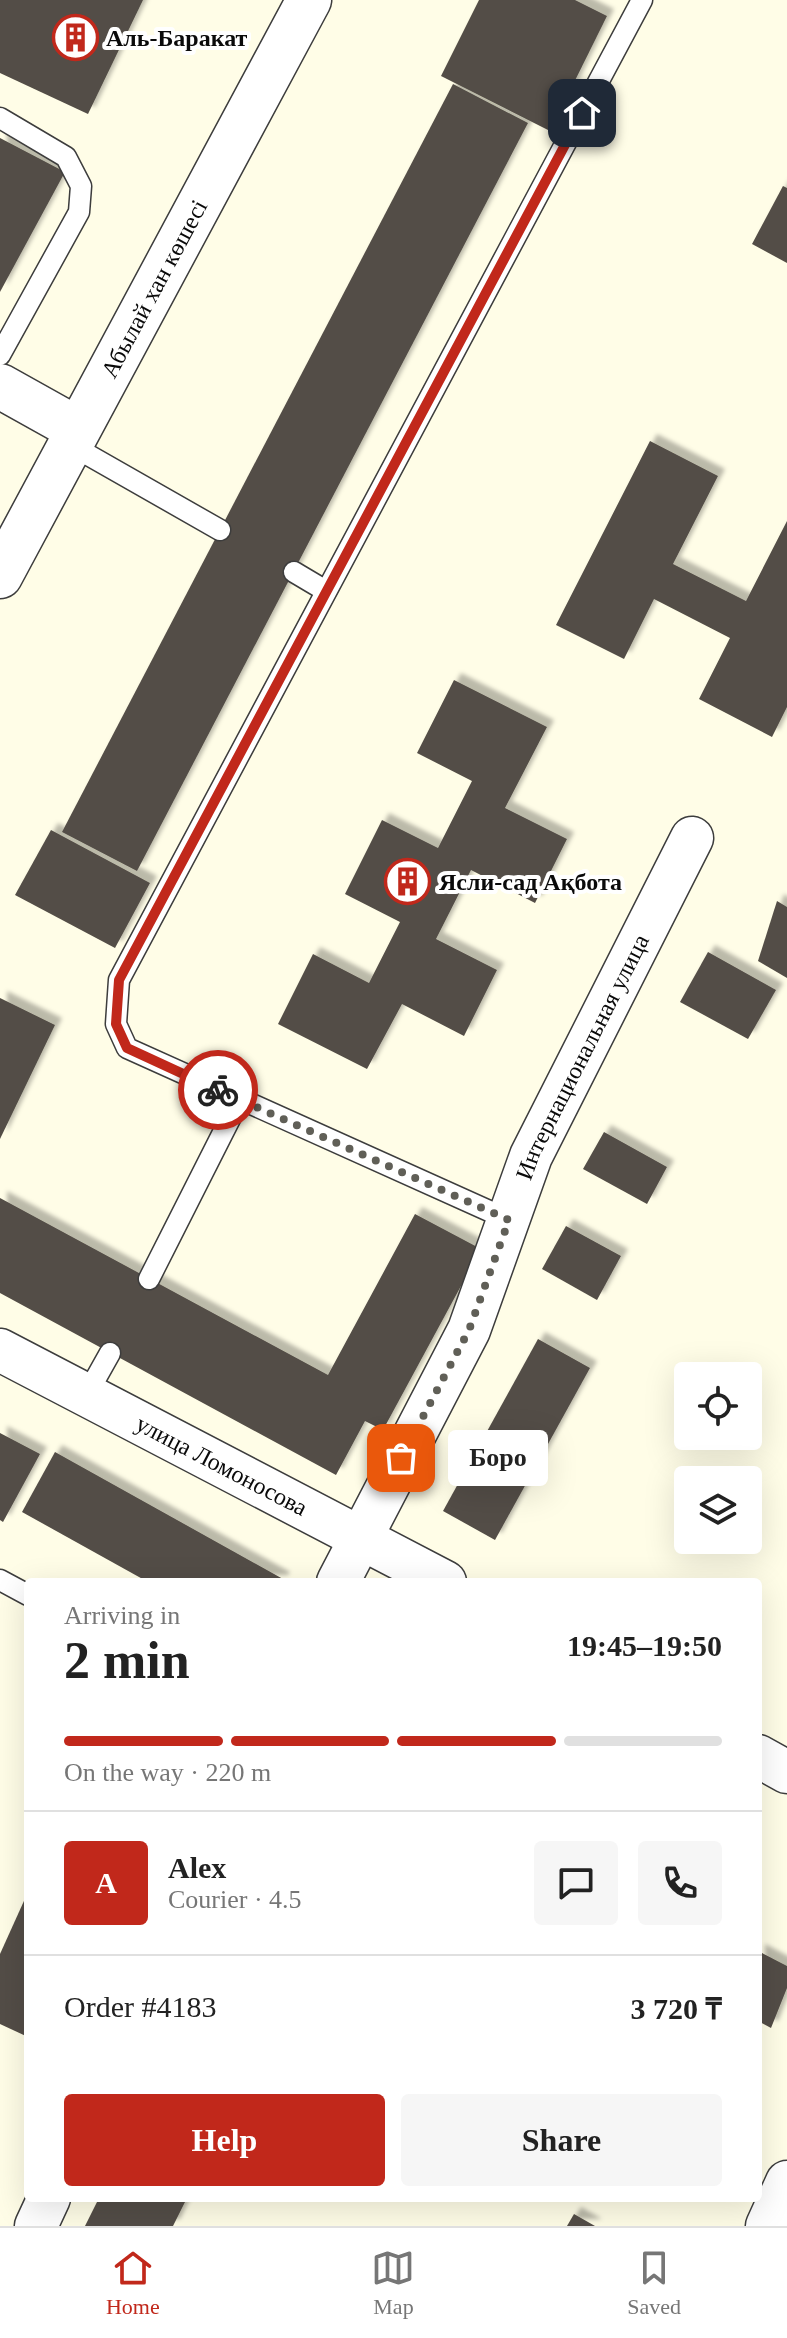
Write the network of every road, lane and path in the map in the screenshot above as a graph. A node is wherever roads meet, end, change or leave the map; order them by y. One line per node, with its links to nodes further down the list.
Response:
1 (309, 0): 6 (street, Абылай хан көшесі)
2 (642, 0): 10 (lane)
3 (0, 118): 4 (lane)
4 (0, 355)
5 (0, 386): 6 (street)
6 (73, 436): 7 (lane); 9 (street, Абылай хан көшесі)
7 (220, 530)
8 (294, 572): 10 (lane)
9 (0, 576)
10 (326, 591): 12 (lane)
11 (692, 838): 13 (street, Интернациональная улица)
12 (240, 1099): 13 (lane); 14 (lane)
13 (509, 1220): 18 (street, Интернациональная улица)
14 (149, 1279)
15 (0, 1350): 17 (street, улица Ломоносова)
16 (110, 1353): 17 (lane)
17 (87, 1394): 18 (street, улица Ломоносова)
18 (360, 1535): 19 (street, Интернациональная улица); 20 (street, улица Ломоносова)
19 (340, 1578)
20 (438, 1578)
21 (0, 1580): 22 (lane)
22 (24, 1593)
23 (762, 1758): 24 (street)
24 (787, 1772)
25 (787, 2182): 28 (street)
26 (47, 2202): 27 (street)
27 (36, 2226)
28 (767, 2226)

